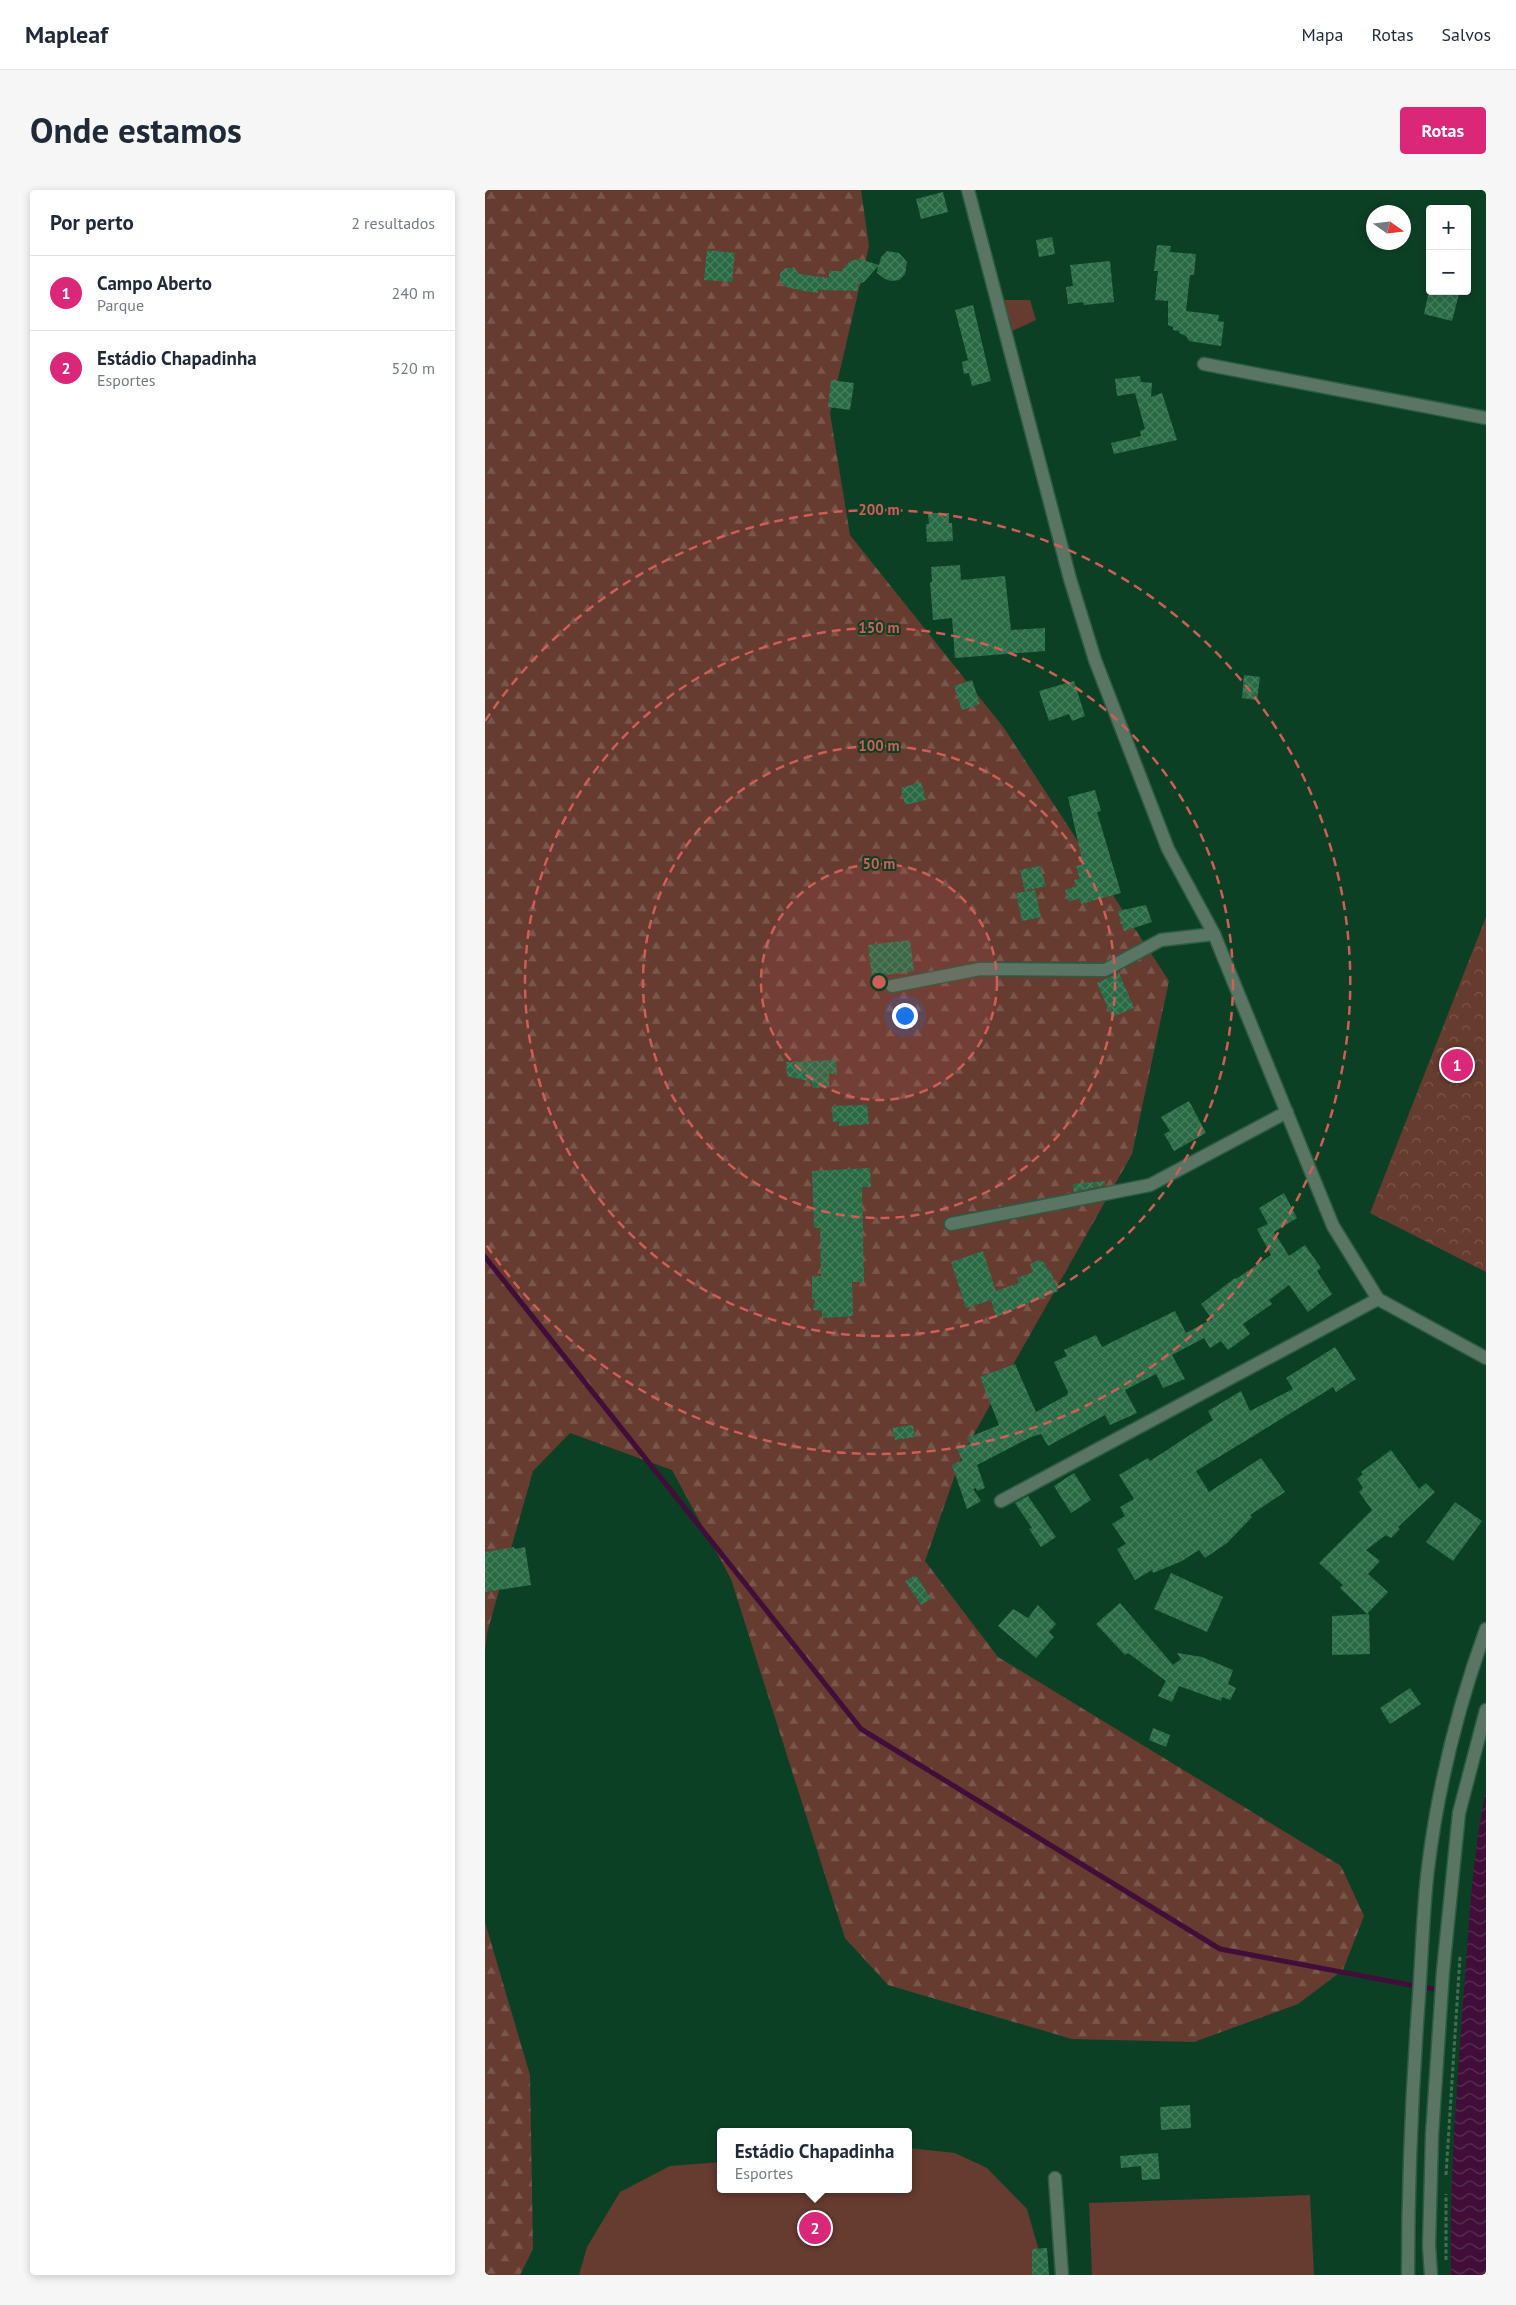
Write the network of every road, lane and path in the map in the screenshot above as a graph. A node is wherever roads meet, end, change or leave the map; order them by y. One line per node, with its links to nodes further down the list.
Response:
1 (968, 190): 4 (street)
2 (1204, 364): 3 (street)
3 (1486, 418)
4 (1214, 934): 5 (street); 6 (street)
5 (892, 986)
6 (1287, 1112): 7 (street); 8 (street)
7 (951, 1224)
8 (1378, 1299): 9 (street); 10 (street)
9 (1486, 1358)
10 (1001, 1501)
11 (1486, 1629): 19 (street)
12 (1486, 1710): 20 (street)
13 (1461, 1950): 15 (path)
14 (1055, 2178): 18 (street)
15 (1446, 2179)
16 (1446, 2189): 17 (path)
17 (1446, 2266)
18 (1061, 2275)
19 (1408, 2275)
20 (1431, 2275)

